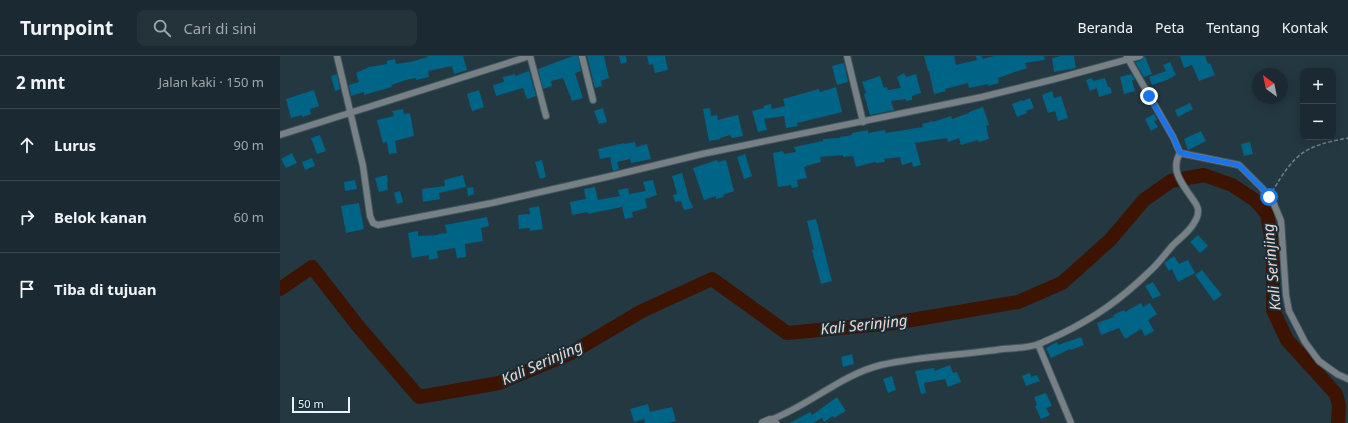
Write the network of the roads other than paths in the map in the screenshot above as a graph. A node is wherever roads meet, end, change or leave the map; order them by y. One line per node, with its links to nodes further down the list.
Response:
1 (337, 56): 8 (street)
2 (530, 56): 8 (street); 9 (street)
3 (582, 56): 7 (street)
4 (847, 56): 10 (street)
5 (1140, 56): 6 (street)
6 (1127, 58): 10 (street); 12 (street)
7 (593, 100)
8 (351, 113): 10 (street); 11 (street)
9 (546, 116)
10 (863, 122)
11 (280, 135)
12 (1180, 153): 13 (street); 14 (street)
13 (1038, 344): 15 (street); 16 (street)
14 (1348, 379)
15 (770, 422)
16 (1072, 423)

